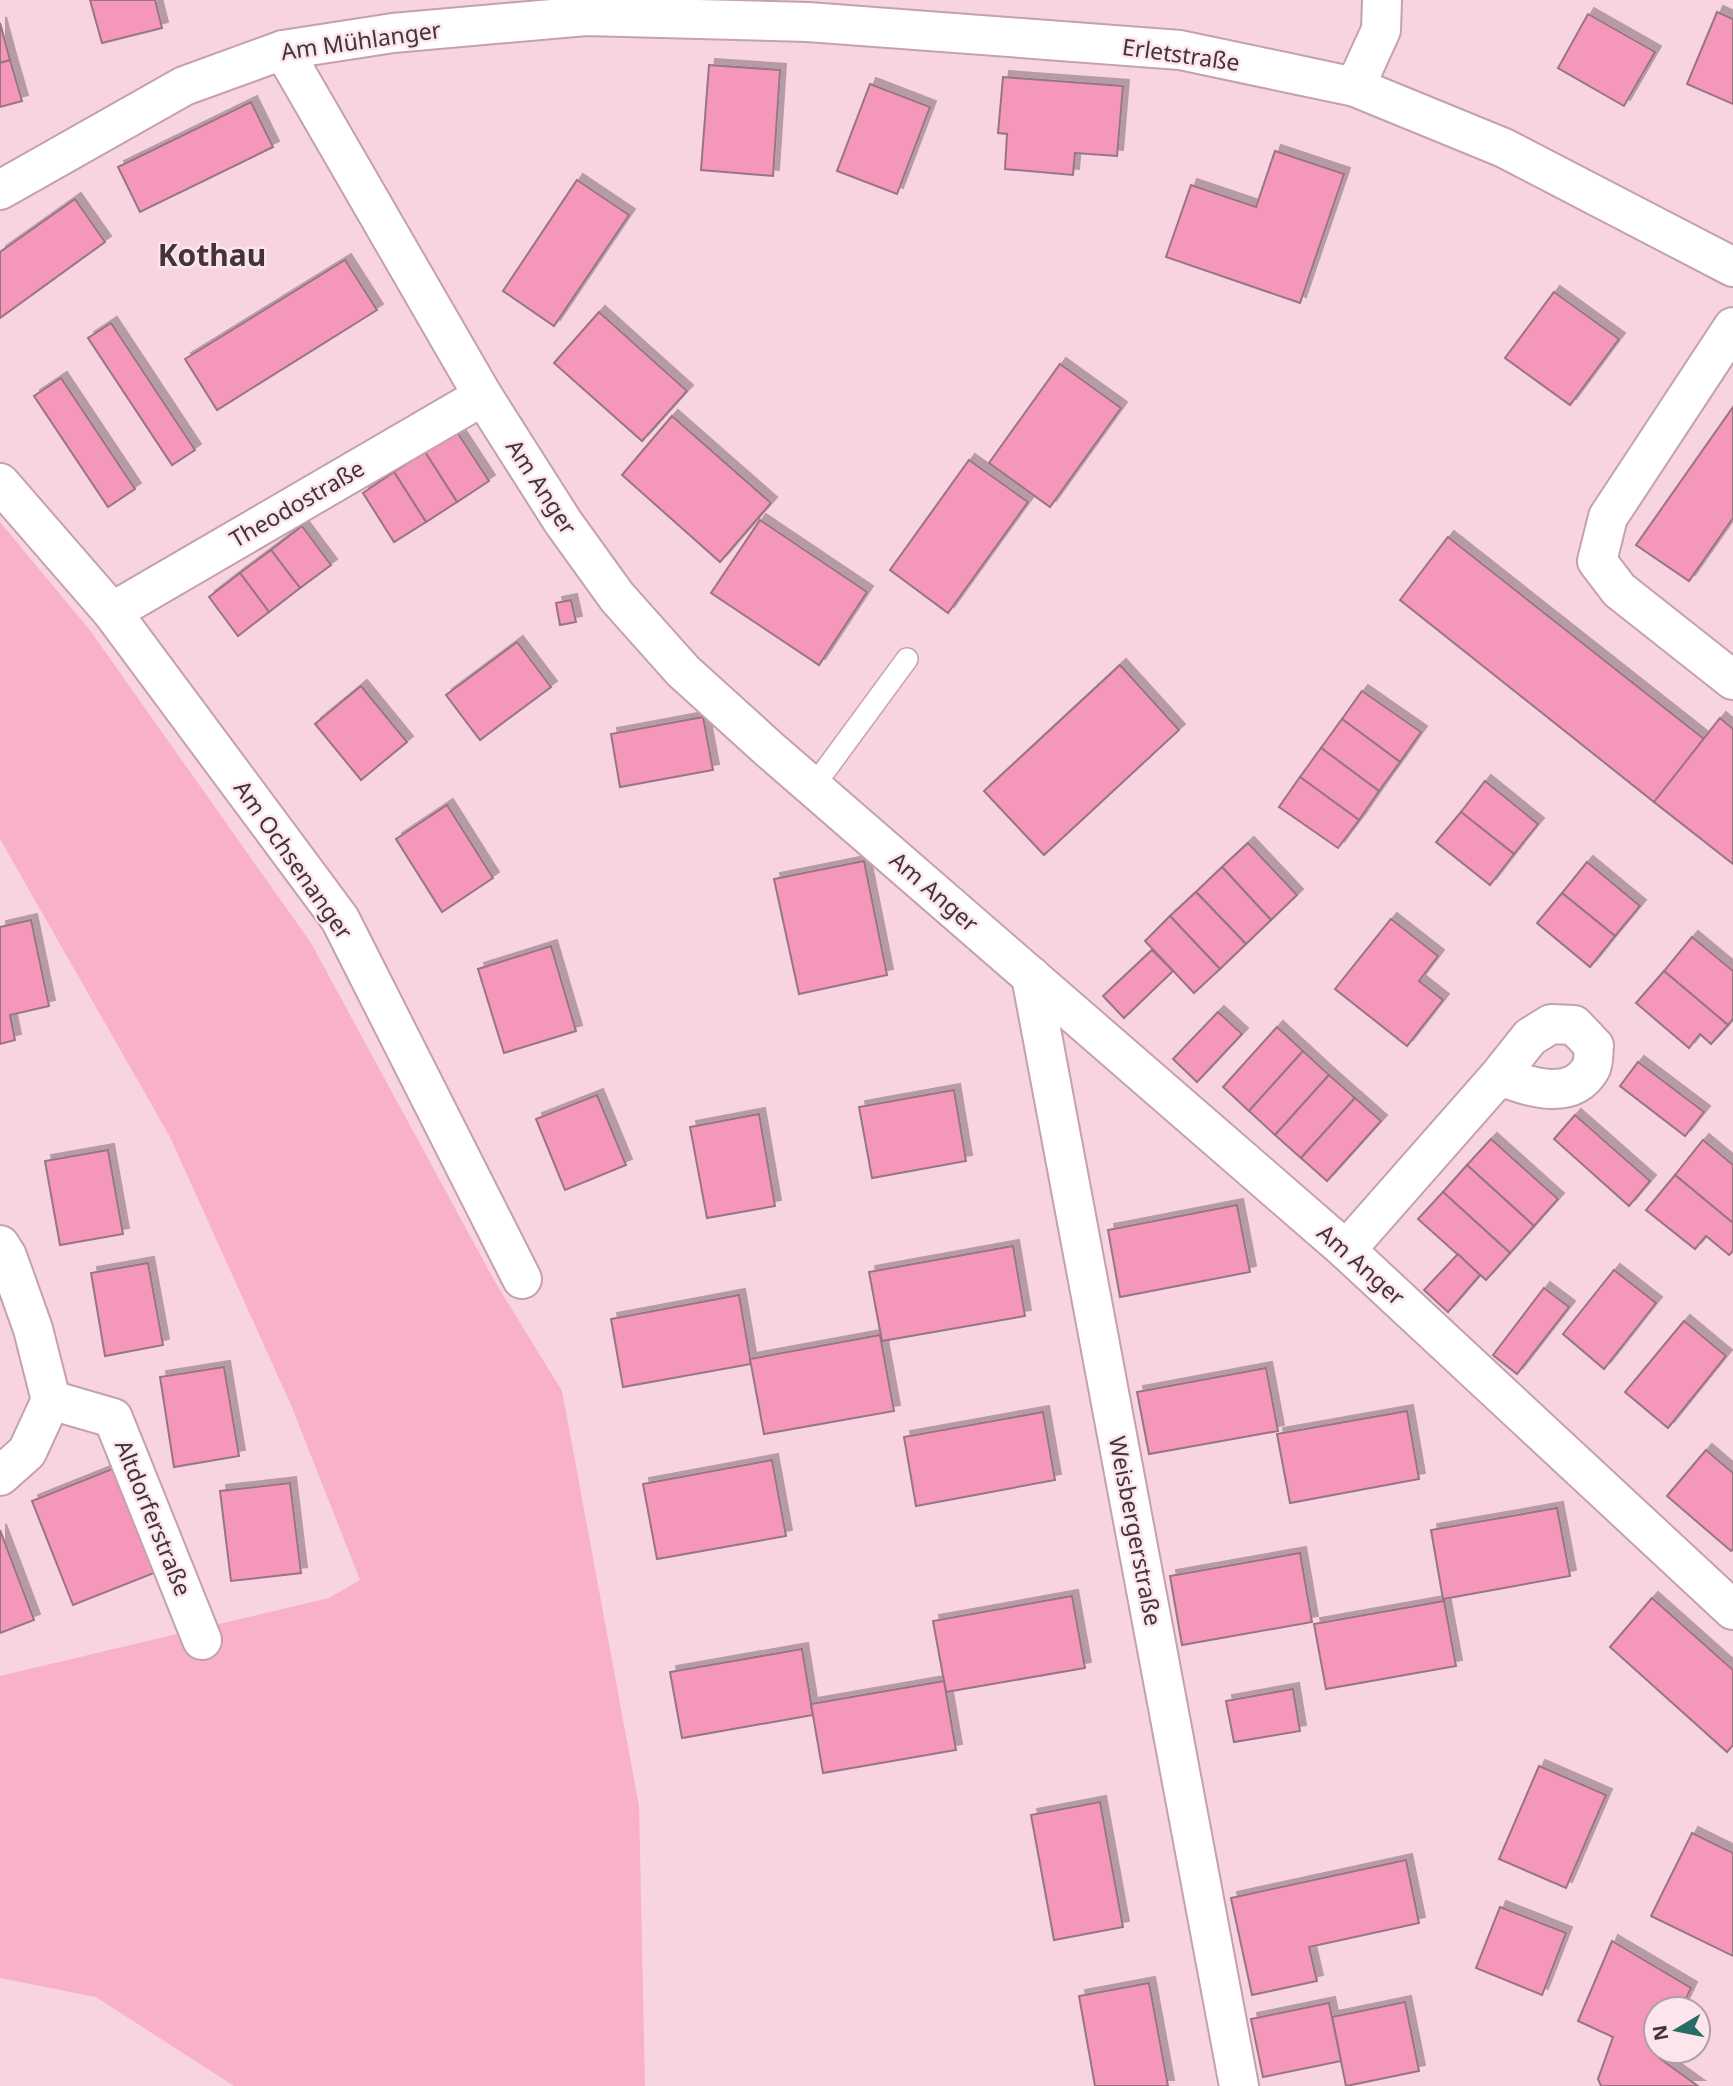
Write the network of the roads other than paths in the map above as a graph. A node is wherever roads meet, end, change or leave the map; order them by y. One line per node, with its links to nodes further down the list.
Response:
1 (1381, 0): 4 (street)
2 (585, 8): 3 (street, Am Mühlanger); 4 (street, Erletstraße)
3 (283, 50): 5 (street, Am Mühlanger); 8 (street, Am Anger)
4 (1355, 88): 6 (street, Erletstraße)
5 (0, 190)
6 (1733, 267)
7 (1733, 327): 12 (street)
8 (483, 396): 10 (street, Theodostraße); 13 (street, Am Anger)
9 (0, 483): 10 (street, Am Ochsenanger)
10 (112, 612): 18 (street, Am Ochsenanger)
11 (907, 659): 13 (lane)
12 (1733, 680)
13 (813, 787): 14 (street, Am Anger)
14 (1031, 976): 17 (street, Am Anger); 23 (street, Weisbergerstraße)
15 (1499, 1076): 17 (street)
16 (0, 1245): 19 (street)
17 (1346, 1250): 21 (street, Am Anger)
18 (522, 1279)
19 (51, 1400): 20 (street); 22 (street, Altdorferstraße)
20 (0, 1476)
21 (1733, 1610)
22 (202, 1640)
23 (1239, 2086)

